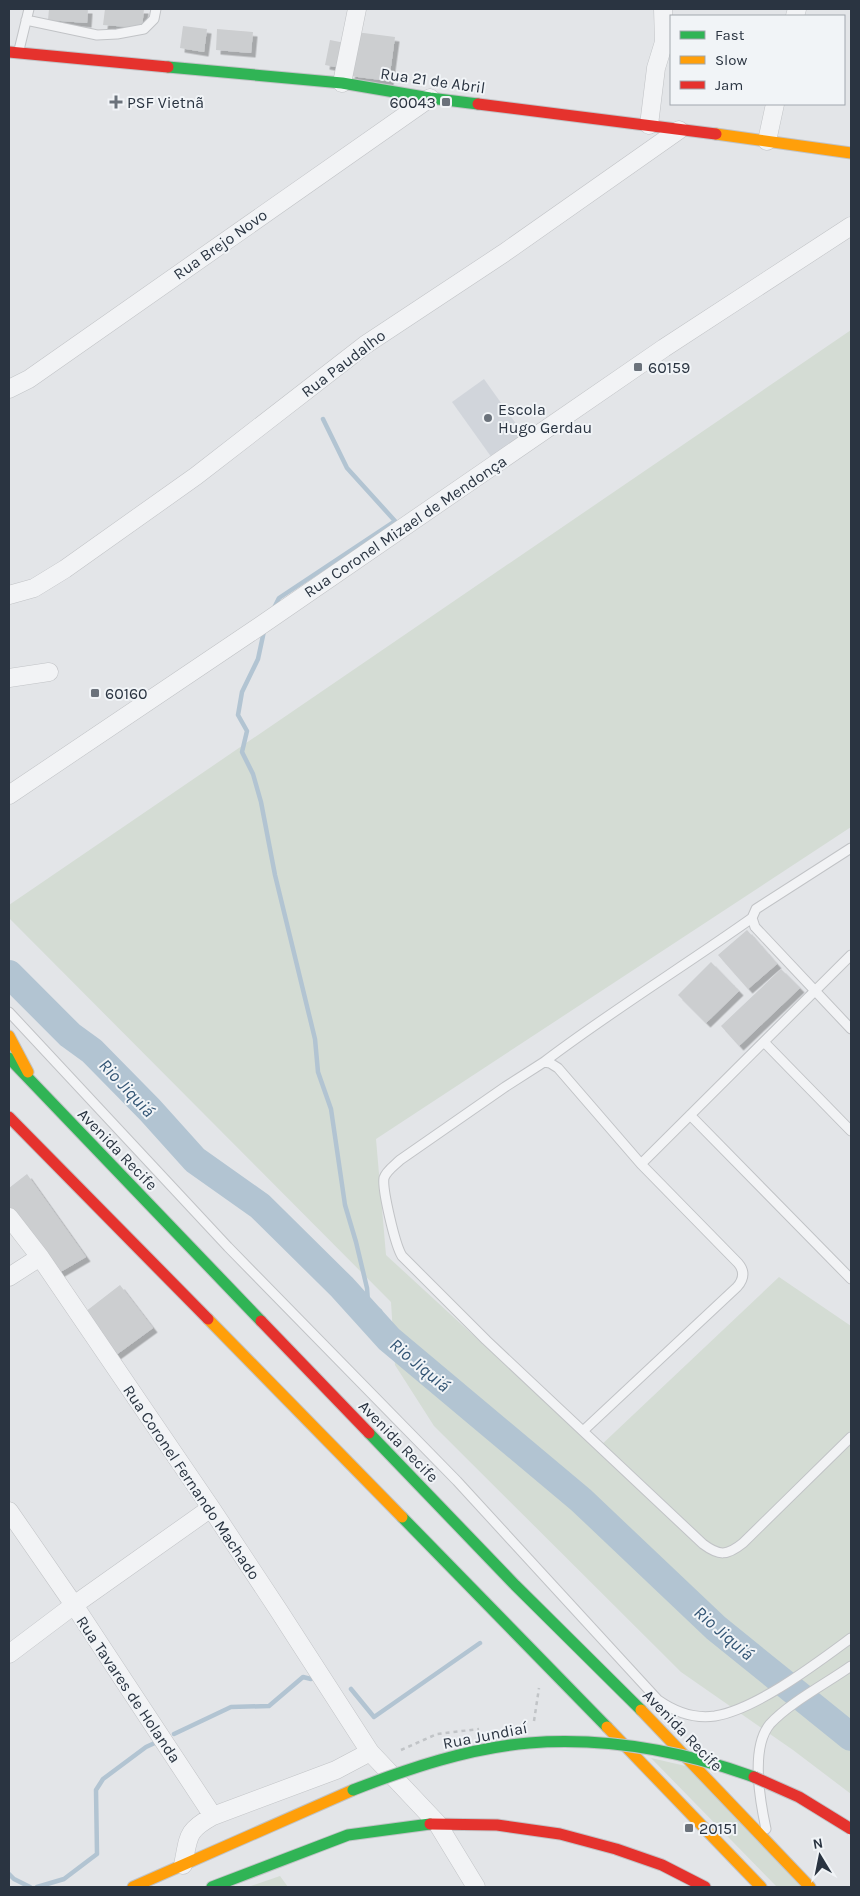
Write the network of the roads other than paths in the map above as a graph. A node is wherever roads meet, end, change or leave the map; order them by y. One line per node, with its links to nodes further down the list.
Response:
1 (29, 9): 5 (lane)
2 (156, 9): 5 (lane)
3 (357, 9): 7 (street)
4 (663, 9): 10 (street)
5 (26, 20): 6 (lane)
6 (14, 53): 7 (main road, Rua 21 de Abril)
7 (342, 83): 8 (main road, Rua 21 de Abril)
8 (430, 98): 10 (main road, Rua 21 de Abril); 15 (street, Rua Brejo Novo)
9 (775, 105): 12 (street)
10 (649, 125): 11 (main road, Rua 21 de Abril)
11 (679, 130): 12 (main road, Rua 21 de Abril); 16 (street, Rua Paudalho)
12 (767, 142): 13 (main road, Rua 21 de Abril)
13 (851, 153)
14 (851, 226): 19 (street, Rua Coronel Mizael de Mendonça)
15 (9, 389)
16 (9, 595)
17 (49, 672): 18 (street)
18 (9, 678)
19 (9, 794)
20 (851, 848): 21 (lane)
21 (752, 918): 23 (lane); 29 (lane)
22 (851, 955): 23 (lane)
23 (815, 991): 25 (lane); 27 (lane)
24 (9, 1012): 44 (lane)
25 (851, 1029)
26 (9, 1036): 30 (main road)
27 (764, 1042): 31 (lane); 33 (lane)
28 (9, 1058): 30 (main road, Avenida Recife)
29 (544, 1062): 34 (lane); 39 (lane)
30 (39, 1091): 51 (main road, Avenida Recife)
31 (690, 1115): 34 (lane); 38 (lane)
32 (9, 1117): 57 (main road)
33 (851, 1131)
34 (641, 1164): 39 (lane)
35 (9, 1217): 36 (street, Rua Coronel Fernando Machado)
36 (40, 1257): 37 (street); 41 (street, Rua Coronel Fernando Machado)
37 (9, 1278)
38 (851, 1278)
39 (583, 1431): 40 (lane)
40 (851, 1437)
41 (210, 1508): 43 (street); 47 (street, Rua Coronel Fernando Machado)
42 (9, 1511): 43 (street, Rua Tavares de Holanda)
43 (74, 1606): 45 (street); 48 (street, Rua Tavares de Holanda)
44 (851, 1638)
45 (9, 1654)
46 (851, 1666): 51 (lane)
47 (373, 1756): 48 (street); 49 (street, Rua Coronel Fernando Machado)
48 (213, 1816): 52 (street)
49 (437, 1823): 54 (main road); 55 (street, Rua Coronel Fernando Machado); 56 (main road)
50 (851, 1829): 52 (main road, Rua Jundiaí, bridge)
51 (769, 1844): 58 (main road, Avenida Recife)
52 (183, 1865): 53 (main road, Rua Jundiaí)
53 (133, 1887)
54 (212, 1887)
55 (476, 1887)
56 (704, 1887)
57 (760, 1887)
58 (810, 1887)

